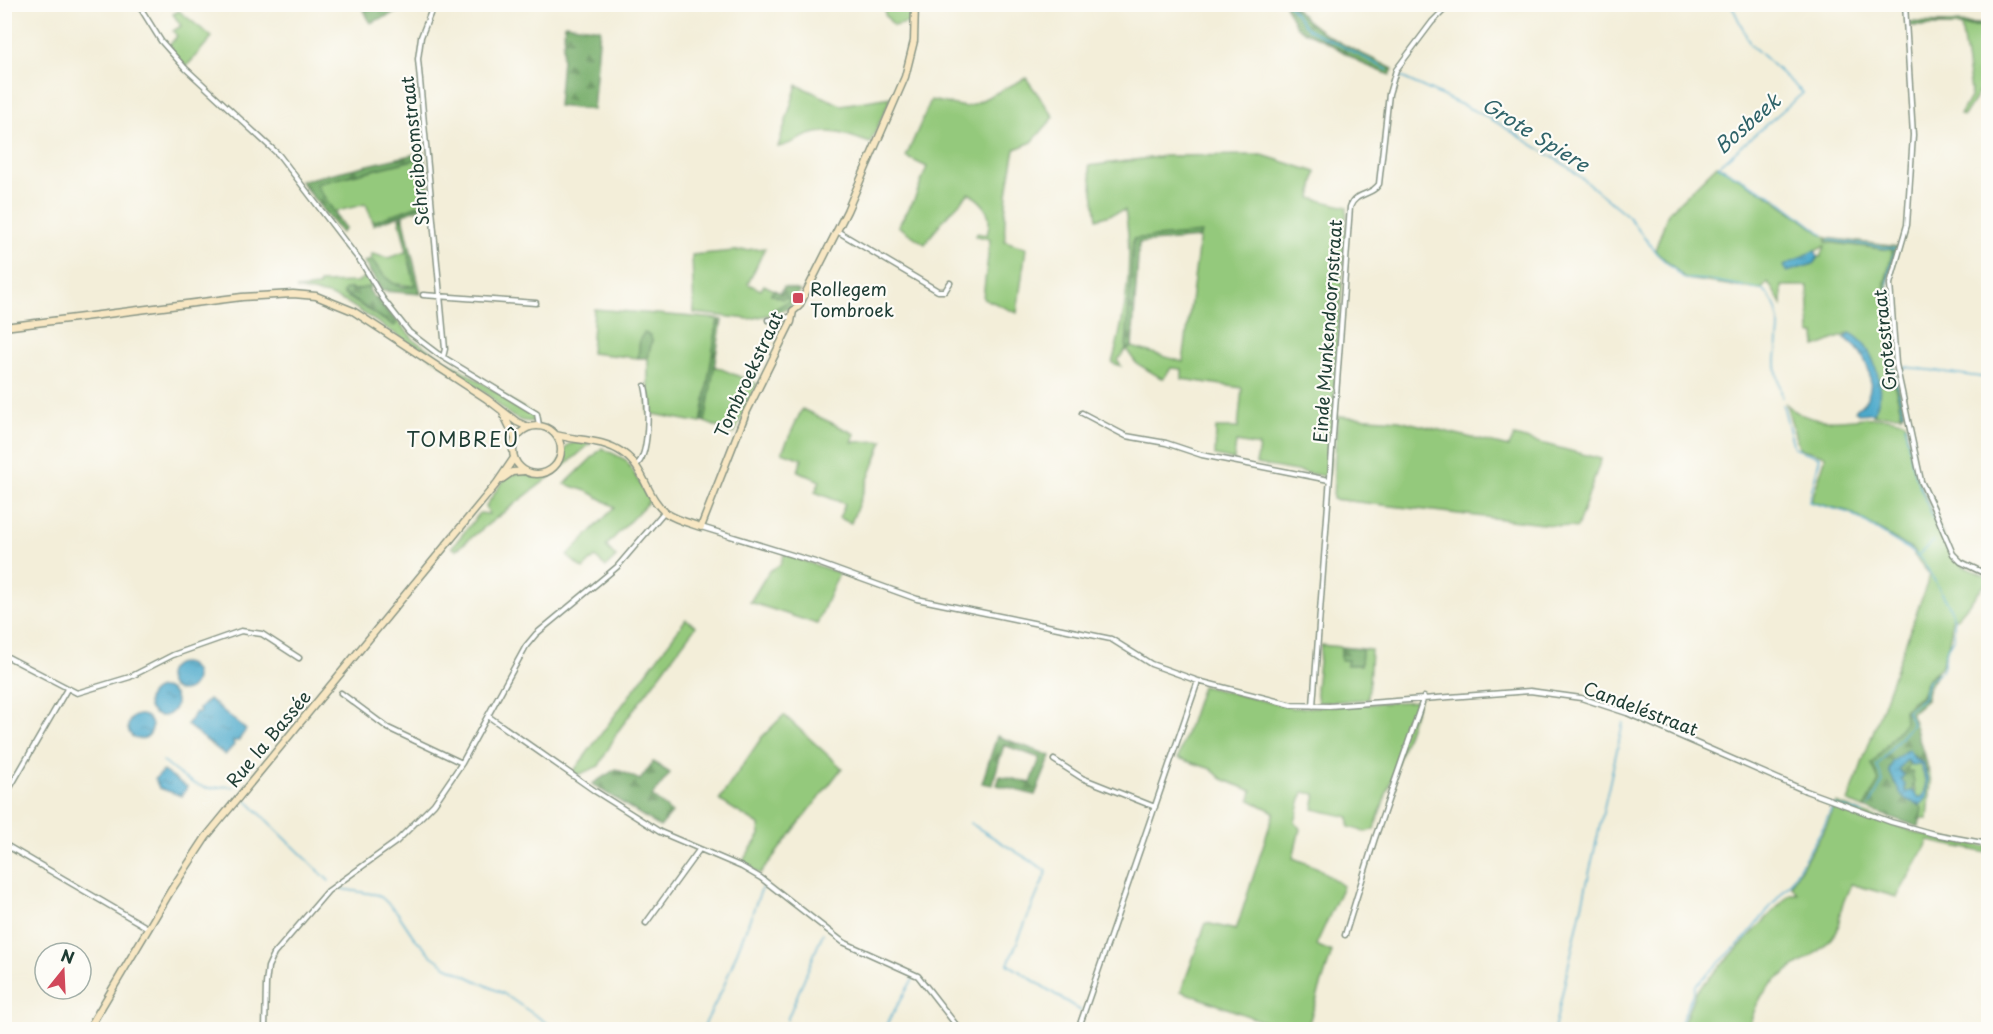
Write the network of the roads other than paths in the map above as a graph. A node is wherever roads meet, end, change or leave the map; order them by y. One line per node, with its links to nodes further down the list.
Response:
1 (138, 4): 16 (street)
2 (434, 4): 11 (street, Schreiboomstraat)
3 (915, 4): 6 (main road, Tombroekstraat)
4 (1450, 4): 29 (street, Einde Munkendoornstraat)
5 (1905, 4): 33 (street, Grotestraat)
6 (850, 201): 7 (main road, Tombroekstraat); 8 (main road, Tombroekstraat)
7 (837, 231): 8 (main road, Tombroekstraat); 9 (street)
8 (832, 238): 13 (main road, Tombroekstraat)
9 (950, 283)
10 (423, 295): 11 (street)
11 (442, 296): 12 (street); 16 (street, Schreiboomstraat)
12 (536, 303)
13 (790, 316): 14 (street); 32 (main road, Tombroekstraat)
14 (768, 320)
15 (4, 327): 18 (main road)
16 (443, 357): 20 (street)
17 (645, 386): 27 (street)
18 (502, 412): 21 (main road); 23 (main road)
19 (1082, 414): 29 (street)
20 (538, 425): 21 (main road); 22 (main road)
21 (528, 427): 23 (main road)
22 (556, 435): 24 (main road); 25 (main road)
23 (515, 438): 26 (main road)
24 (581, 438): 25 (main road); 27 (main road)
25 (562, 450): 28 (main road)
26 (514, 458): 28 (main road); 30 (main road, Rue la Bassée)
27 (636, 465): 31 (main road)
28 (524, 471): 30 (main road, Rue la Bassée)
29 (1329, 480): 40 (street, Einde Munkendoornstraat)
30 (497, 483): 50 (main road, Rue la Bassée)
31 (665, 512): 32 (main road); 41 (street)
32 (701, 527): 36 (street, Candeléstraat)
33 (1989, 574)
34 (4, 655): 37 (street)
35 (299, 658): 37 (street)
36 (1198, 681): 40 (street, Candeléstraat); 45 (street)
37 (67, 689): 44 (street)
38 (340, 693): 43 (street)
39 (1424, 697): 40 (street, Candeléstraat); 47 (street, Candeléstraat); 51 (street)
40 (1313, 706)
41 (488, 716): 43 (street); 48 (street)
42 (1054, 760): 45 (street)
43 (462, 763): 53 (street)
44 (4, 798)
45 (1155, 807): 55 (street)
46 (4, 844): 50 (street)
47 (1989, 844)
48 (699, 850): 49 (street); 54 (street)
49 (646, 923)
50 (148, 929): 52 (main road, Rue la Bassée)
51 (1345, 935)
52 (88, 1029)
53 (264, 1029)
54 (960, 1029)
55 (1078, 1029)

